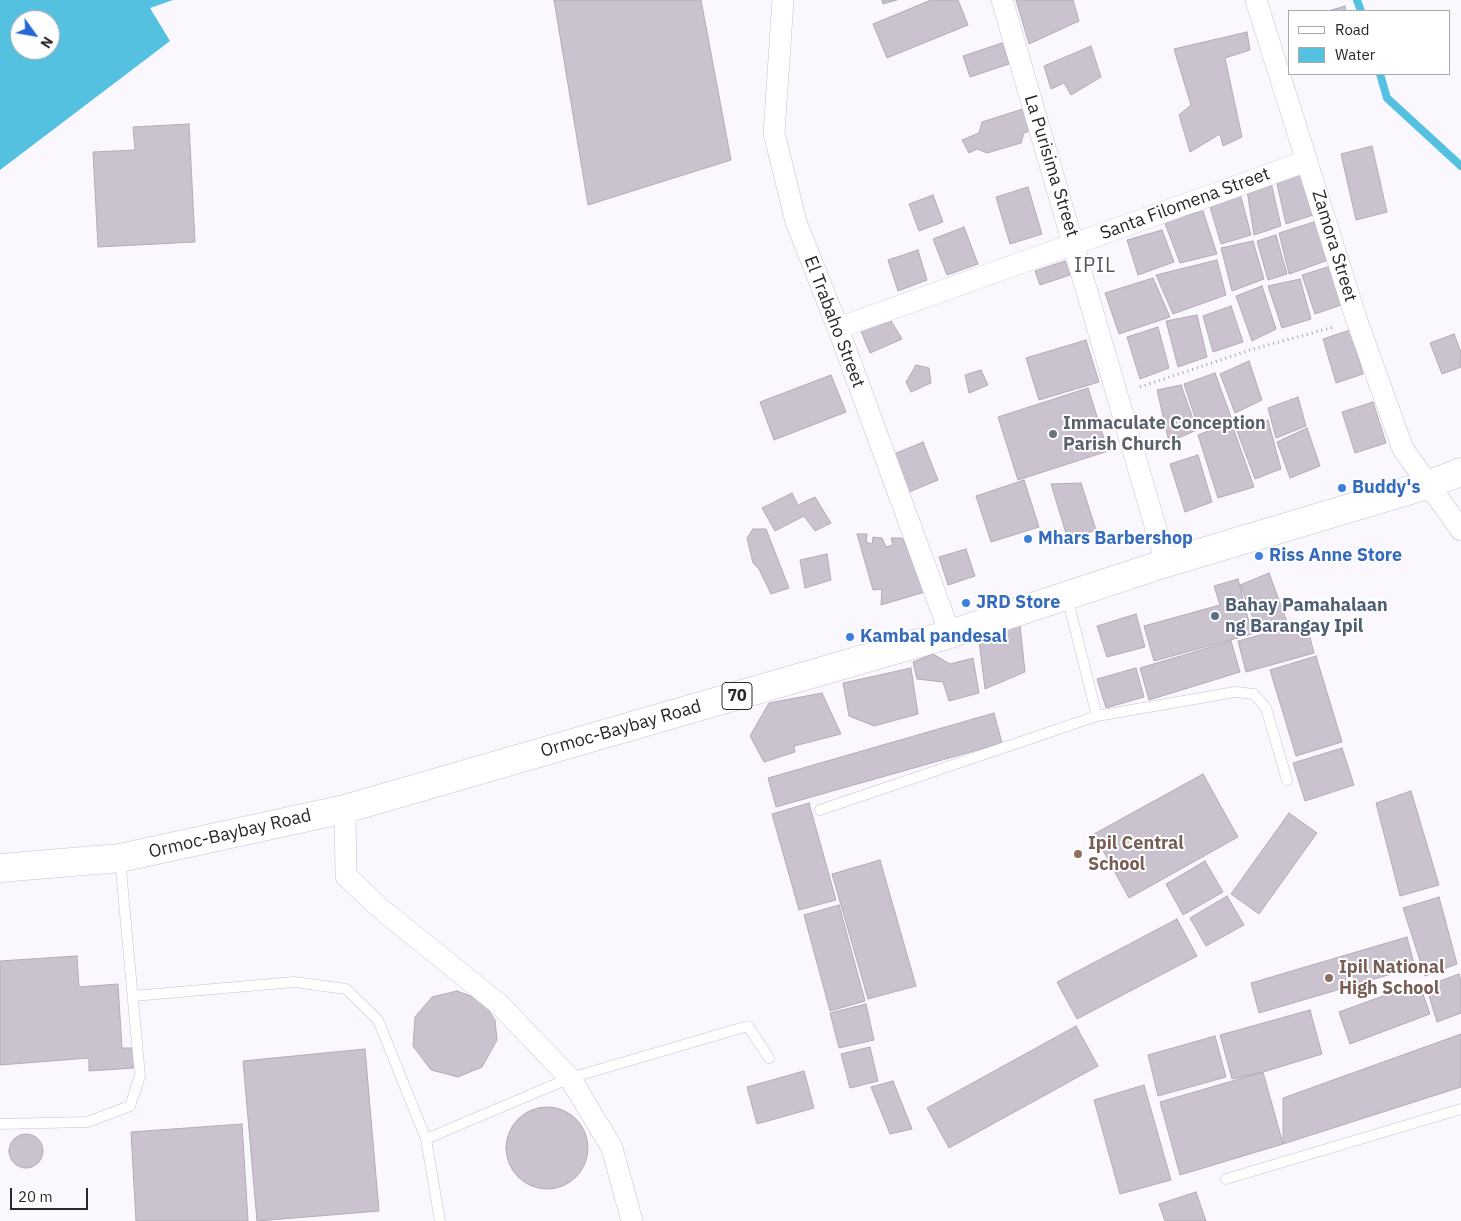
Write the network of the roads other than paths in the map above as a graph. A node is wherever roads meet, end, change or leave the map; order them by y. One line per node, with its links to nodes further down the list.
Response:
1 (782, 0): 6 (street, El Trabaho Street)
2 (1002, 0): 5 (street, La Purisima Street)
3 (1256, 0): 4 (street, Zamora Street)
4 (1307, 160): 5 (street, Santa Filomena Street); 8 (street, Zamora Street)
5 (1074, 243): 6 (street, Santa Filomena Street); 10 (street, La Purisima Street)
6 (838, 328): 12 (street, El Trabaho Street)
7 (1461, 472): 8 (highway, Ormoc-Baybay Road / 70)
8 (1427, 484): 9 (street, Zamora Street); 10 (highway, Ormoc-Baybay Road / 70)
9 (1461, 530)
10 (1166, 563): 11 (highway, Ormoc-Baybay Road / 70)
11 (1067, 596): 12 (highway, Ormoc-Baybay Road / 70); 13 (lane)
12 (950, 634): 15 (highway, Ormoc-Baybay Road / 70)
13 (1097, 716): 14 (lane); 16 (lane)
14 (1287, 780)
15 (345, 809): 17 (highway, Ormoc-Baybay Road / 70); 21 (street)
16 (820, 810)
17 (120, 858): 18 (highway, Ormoc-Baybay Road / 70); 19 (lane)
18 (0, 868)
19 (133, 996): 23 (lane); 24 (lane)
20 (769, 1058): 21 (lane)
21 (570, 1078): 24 (lane); 27 (street)
22 (1461, 1109): 25 (lane)
23 (0, 1124)
24 (426, 1139): 26 (lane)
25 (1226, 1179)
26 (440, 1221)
27 (632, 1221)

